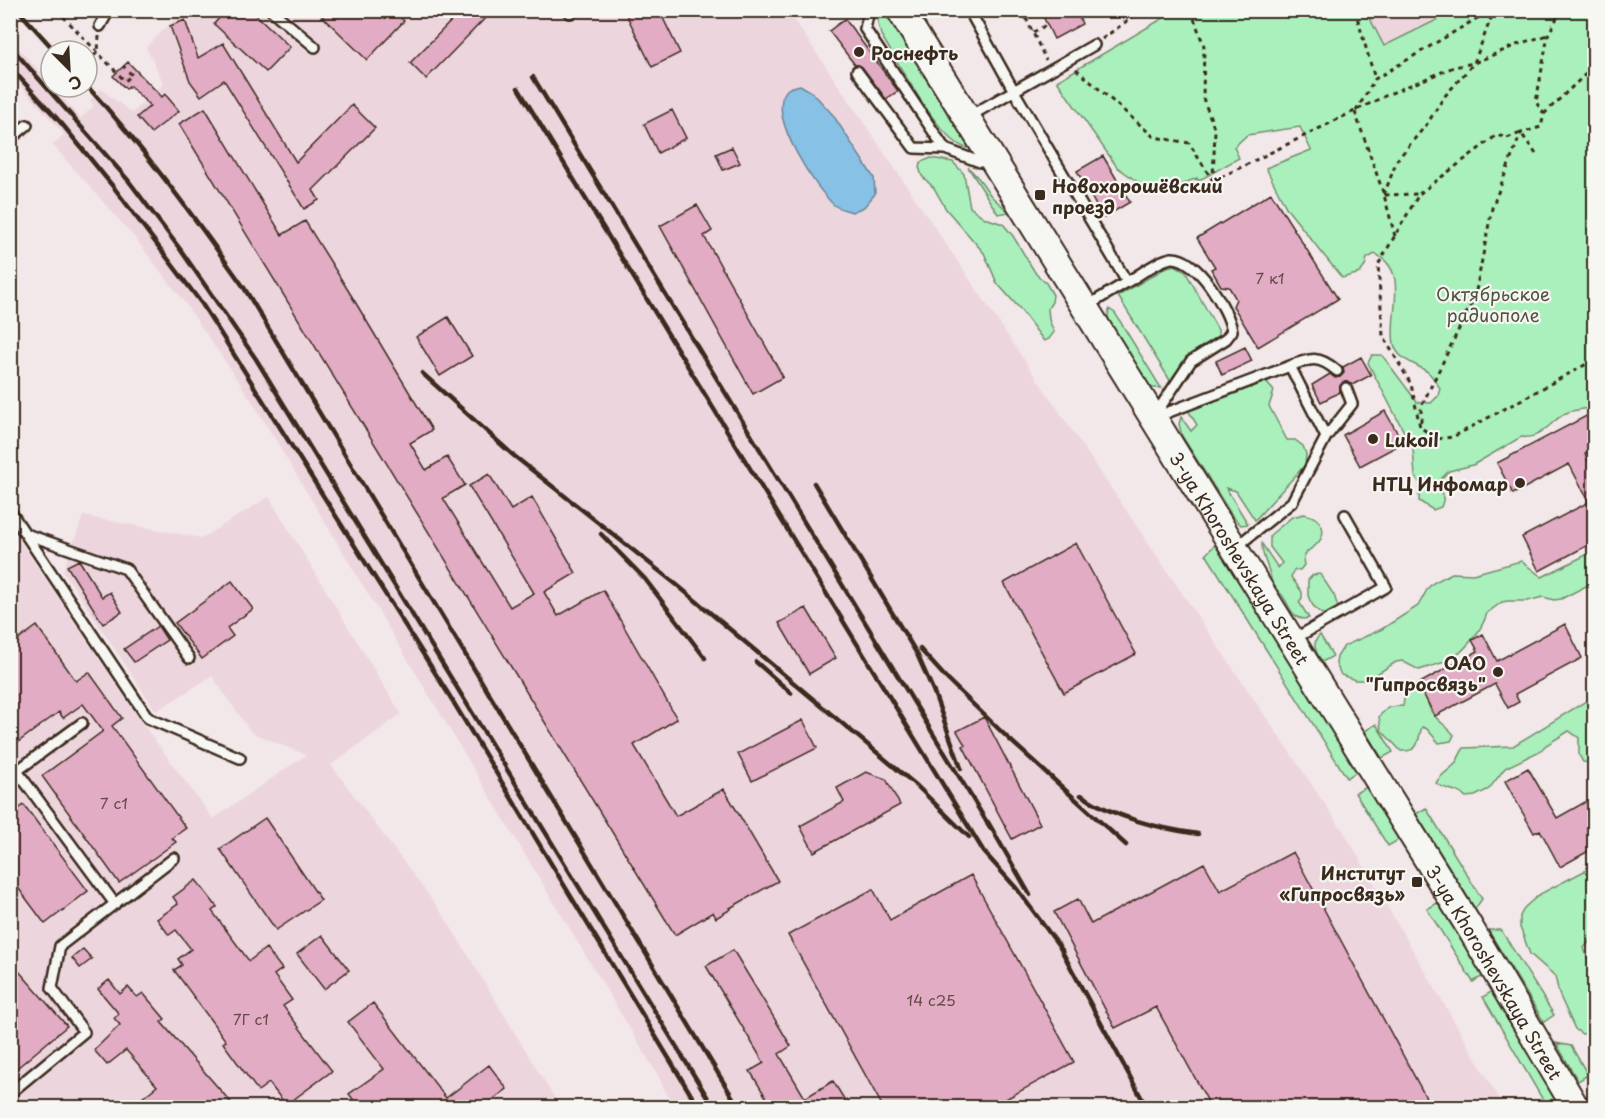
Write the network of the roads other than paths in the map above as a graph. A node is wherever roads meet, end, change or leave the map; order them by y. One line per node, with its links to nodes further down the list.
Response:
1 (109, 10): 8 (lane)
2 (271, 10): 10 (lane)
3 (567, 10): 4 (lane)
4 (572, 10)
5 (869, 10): 16 (lane)
6 (900, 10): 13 (street, 3-ya Khoroshevskaya Street)
7 (969, 10): 12 (lane)
8 (100, 26)
9 (1094, 45): 12 (lane)
10 (315, 47)
11 (857, 71): 16 (lane)
12 (1014, 91): 13 (lane); 18 (lane)
13 (968, 118): 17 (street, 3-ya Khoroshevskaya Street)
14 (27, 125): 15 (lane)
15 (10, 139)
16 (945, 149): 17 (lane)
17 (993, 160): 19 (street, 3-ya Khoroshevskaya Street)
18 (1127, 282): 19 (lane); 23 (lane)
19 (1084, 308): 23 (street, 3-ya Khoroshevskaya Street)
20 (1290, 366): 21 (lane); 23 (lane); 24 (lane)
21 (1337, 371)
22 (1346, 388): 24 (lane)
23 (1153, 418): 28 (street, 3-ya Khoroshevskaya Street)
24 (1326, 437): 28 (lane)
25 (10, 512): 27 (lane)
26 (1345, 515): 29 (lane)
27 (26, 534): 30 (lane); 32 (lane)
28 (1234, 548): 29 (street, 3-ya Khoroshevskaya Street)
29 (1292, 640): 38 (street, 3-ya Khoroshevskaya Street)
30 (189, 658)
31 (82, 723): 33 (lane)
32 (240, 758)
33 (14, 773): 35 (lane)
34 (174, 858): 35 (lane)
35 (115, 904): 36 (lane)
36 (10, 1093)
37 (1594, 1099): 38 (lane)
38 (1577, 1107)

